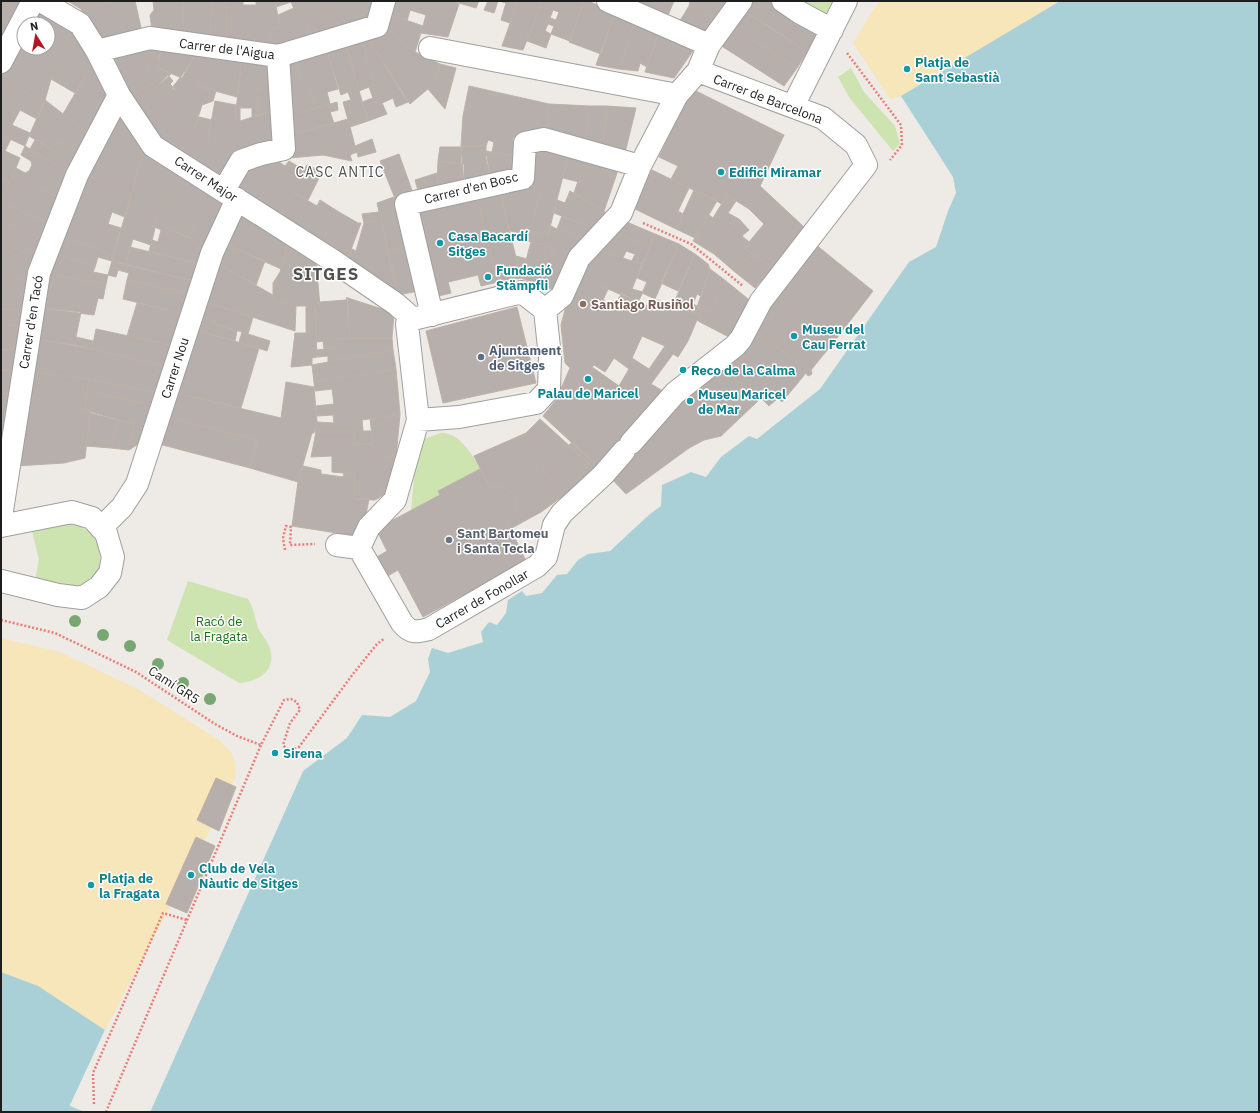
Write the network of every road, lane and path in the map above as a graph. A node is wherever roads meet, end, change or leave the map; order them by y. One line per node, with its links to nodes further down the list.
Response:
1 (33, 1): 14 (street)
2 (40, 1): 12 (street, Carrer Major)
3 (384, 1): 13 (street, Carrer de l'Aigua)
4 (608, 1): 9 (street)
5 (741, 1): 9 (street)
6 (783, 1): 8 (street)
7 (846, 1): 8 (street)
8 (832, 30): 18 (street)
9 (709, 45): 15 (street)
10 (430, 48): 17 (street)
11 (846, 50): 19 (path)
12 (97, 51): 13 (street, Carrer de l'Aigua); 16 (street, Carrer Major)
13 (278, 56): 21 (street, Carrer Nou)
14 (1, 62)
15 (698, 71): 17 (street); 18 (street, Carrer de Barcelona)
16 (119, 95): 21 (street, Carrer Major); 27 (street, Carrer d'en Tacó)
17 (677, 95): 20 (street)
18 (793, 106): 19 (street, Carrer de Barcelona)
19 (866, 165): 23 (street)
20 (640, 166): 22 (street); 25 (street, Carrer d'en Bosc)
21 (230, 195): 25 (street, Carrer Major); 29 (street, Carrer Nou)
22 (621, 213): 23 (path); 24 (street)
23 (761, 301): 35 (street, Carrer de Fonollar)
24 (545, 310): 25 (street); 26 (street)
25 (422, 317): 26 (street)
26 (418, 420): 31 (street)
27 (1, 517)
28 (1, 526): 29 (street)
29 (101, 528): 33 (street)
30 (337, 546): 31 (street); 32 (path)
31 (359, 548): 35 (street)
32 (284, 550)
33 (1, 581)
34 (1, 620): 36 (path, Camí GR5)
35 (402, 624): 36 (path)
36 (261, 745): 37 (path)
37 (187, 920): 38 (path); 39 (path)
38 (94, 1104)
39 (106, 1112)

